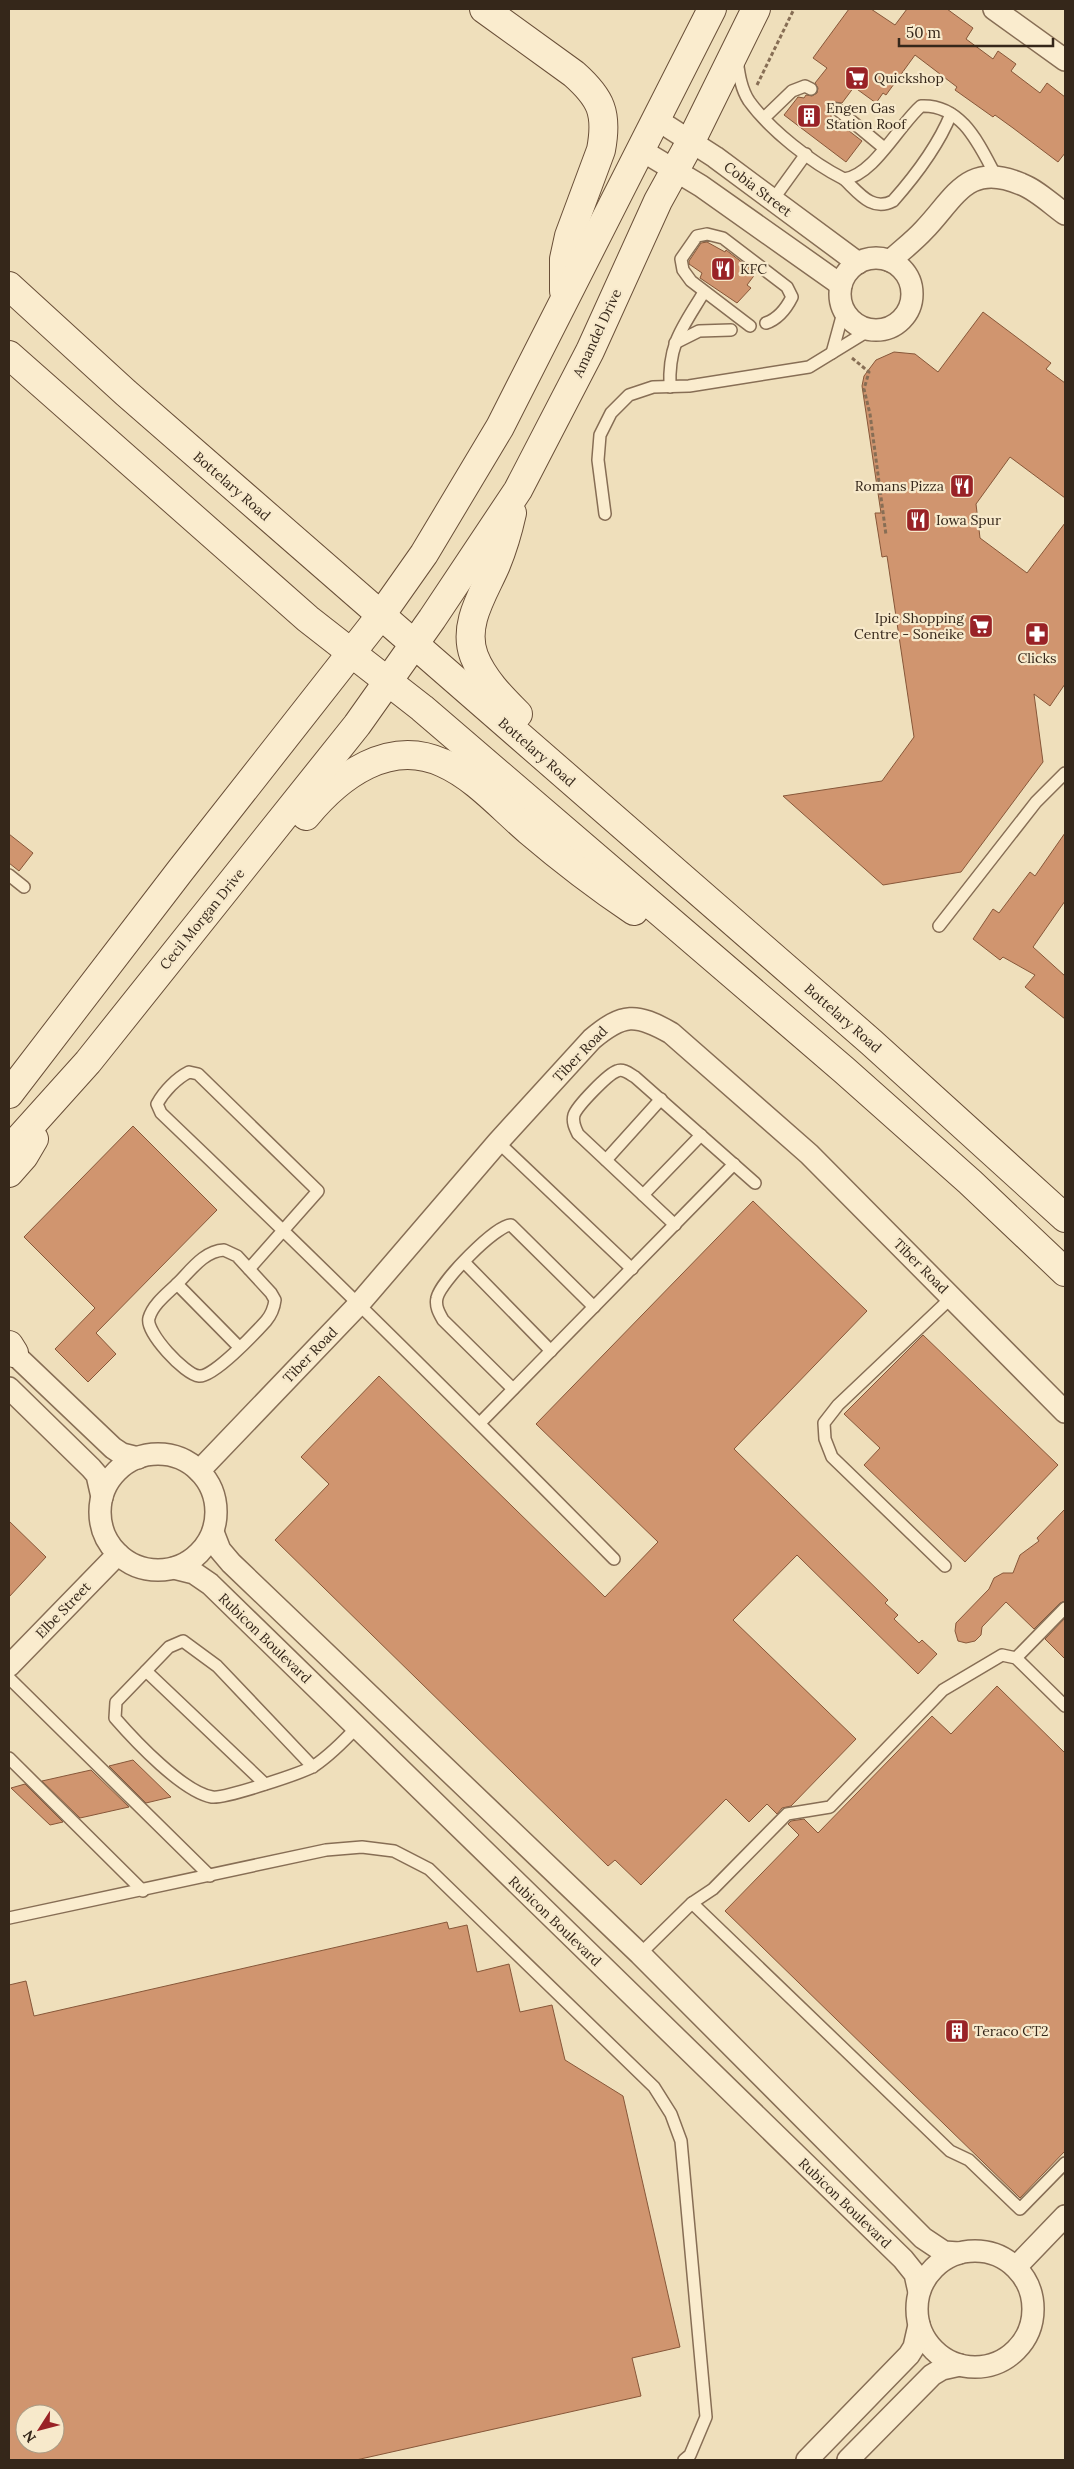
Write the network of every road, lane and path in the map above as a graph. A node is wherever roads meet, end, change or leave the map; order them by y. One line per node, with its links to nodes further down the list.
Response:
1 (484, 9): 30 (main road)
2 (712, 9): 13 (main road)
3 (756, 9): 6 (main road, Amandel Drive)
4 (794, 9): 8 (path)
5 (994, 9): 7 (street)
6 (735, 50): 12 (lane); 14 (main road, Amandel Drive)
7 (1065, 60)
8 (757, 85)
9 (810, 89): 12 (lane)
10 (838, 109): 15 (lane)
11 (951, 114): 15 (lane); 19 (lane); 20 (lane)
12 (764, 118): 17 (lane)
13 (656, 119): 14 (street, Cobia Street); 16 (main road)
14 (691, 140): 18 (main road, Amandel Drive); 21 (street, Cobia Street)
15 (884, 148): 20 (lane)
16 (641, 150): 18 (street); 30 (main road)
17 (806, 154): 20 (lane); 21 (lane)
18 (674, 170): 27 (street); 41 (main road, Amandel Drive)
19 (996, 178): 22 (street); 23 (street)
20 (844, 179)
21 (772, 201): 25 (street, Cobia Street)
22 (1065, 214)
23 (925, 229): 24 (street); 26 (street)
24 (890, 261): 25 (street); 26 (street)
25 (858, 263): 27 (street)
26 (907, 276): 34 (street)
27 (841, 285): 31 (street)
28 (9, 286): 44 (main road, Bottelary Road)
29 (704, 292): 32 (lane); 33 (lane); 36 (lane)
30 (563, 300): 44 (main road)
31 (844, 309): 34 (street); 37 (lane)
32 (766, 324)
33 (750, 326)
34 (871, 329): 37 (lane)
35 (731, 330): 36 (lane)
36 (675, 342): 40 (lane)
37 (832, 353): 40 (lane)
38 (9, 355): 46 (main road)
39 (850, 356): 43 (path)
40 (670, 387): 42 (lane)
41 (518, 490): 45 (main road, Amandel Drive); 49 (main road)
42 (605, 514)
43 (886, 535)
44 (381, 615): 45 (main road, Bottelary Road); 46 (main road)
45 (415, 644): 47 (main road, Cecil Morgan Drive); 49 (main road, Bottelary Road)
46 (351, 653): 47 (main road); 55 (main road)
47 (388, 681): 53 (main road); 54 (main road, Cecil Morgan Drive)
48 (1065, 773): 52 (lane)
49 (627, 830): 66 (main road, Bottelary Road)
50 (9, 875): 51 (lane)
51 (24, 887)
52 (940, 926)
53 (743, 985): 54 (main road); 72 (main road)
54 (124, 1016): 56 (main road, Cecil Morgan Drive)
55 (9, 1094)
56 (61, 1095): 60 (main road, Cecil Morgan Drive); 63 (main road)
57 (661, 1099): 58 (lane); 61 (lane); 61 (lane)
58 (701, 1135): 62 (lane); 65 (lane)
59 (498, 1142): 71 (lane); 74 (street, Tiber Road); 75 (street, Tiber Road)
60 (9, 1150)
61 (606, 1160): 65 (lane)
62 (734, 1164): 64 (lane); 67 (lane)
63 (9, 1173)
64 (755, 1183)
65 (643, 1195): 67 (lane)
66 (1065, 1218)
67 (675, 1225): 71 (lane)
68 (283, 1230): 68 (lane); 70 (lane); 75 (lane)
69 (465, 1263): 76 (lane); 79 (lane); 81 (lane)
70 (249, 1269): 73 (lane); 77 (lane)
71 (632, 1269): 76 (lane)
72 (1065, 1272)
73 (177, 1284): 77 (lane); 77 (lane)
74 (952, 1297): 82 (street, Tiber Road); 90 (lane)
75 (359, 1304): 83 (lane); 85 (street, Tiber Road)
76 (594, 1307): 79 (lane)
77 (239, 1347)
78 (10, 1349): 84 (street)
79 (551, 1351): 81 (lane)
80 (9, 1388): 86 (street)
81 (513, 1389): 83 (lane)
82 (1065, 1412)
83 (480, 1423): 89 (lane)
84 (138, 1458): 85 (street); 86 (street)
85 (199, 1471): 87 (street)
86 (102, 1497): 88 (street)
87 (213, 1532): 91 (street); 106 (street)
88 (118, 1554): 91 (street); 94 (street, Elbe Street)
89 (614, 1558)
90 (945, 1566)
91 (174, 1568): 98 (street, Rubicon Boulevard)
92 (1065, 1608): 93 (lane)
93 (1016, 1658): 97 (lane); 104 (lane)
94 (9, 1666)
95 (146, 1671): 100 (lane); 101 (lane); 101 (lane)
96 (9, 1678): 102 (lane)
97 (1064, 1704)
98 (357, 1727): 100 (lane); 111 (street, Rubicon Boulevard)
99 (9, 1758): 103 (lane)
100 (313, 1767): 101 (lane)
101 (266, 1784)
102 (210, 1876): 103 (lane); 114 (lane)
103 (143, 1891): 105 (lane)
104 (692, 1903): 106 (lane); 107 (lane)
105 (9, 1918)
106 (640, 1954): 109 (street)
107 (1065, 2163)
108 (1065, 2216): 110 (street)
109 (960, 2253): 110 (street); 111 (street)
110 (1016, 2267): 113 (street)
111 (919, 2292): 112 (street)
112 (919, 2324): 113 (street); 115 (street)
113 (960, 2365): 116 (street)
114 (684, 2460)
115 (808, 2460)
116 (848, 2460)

